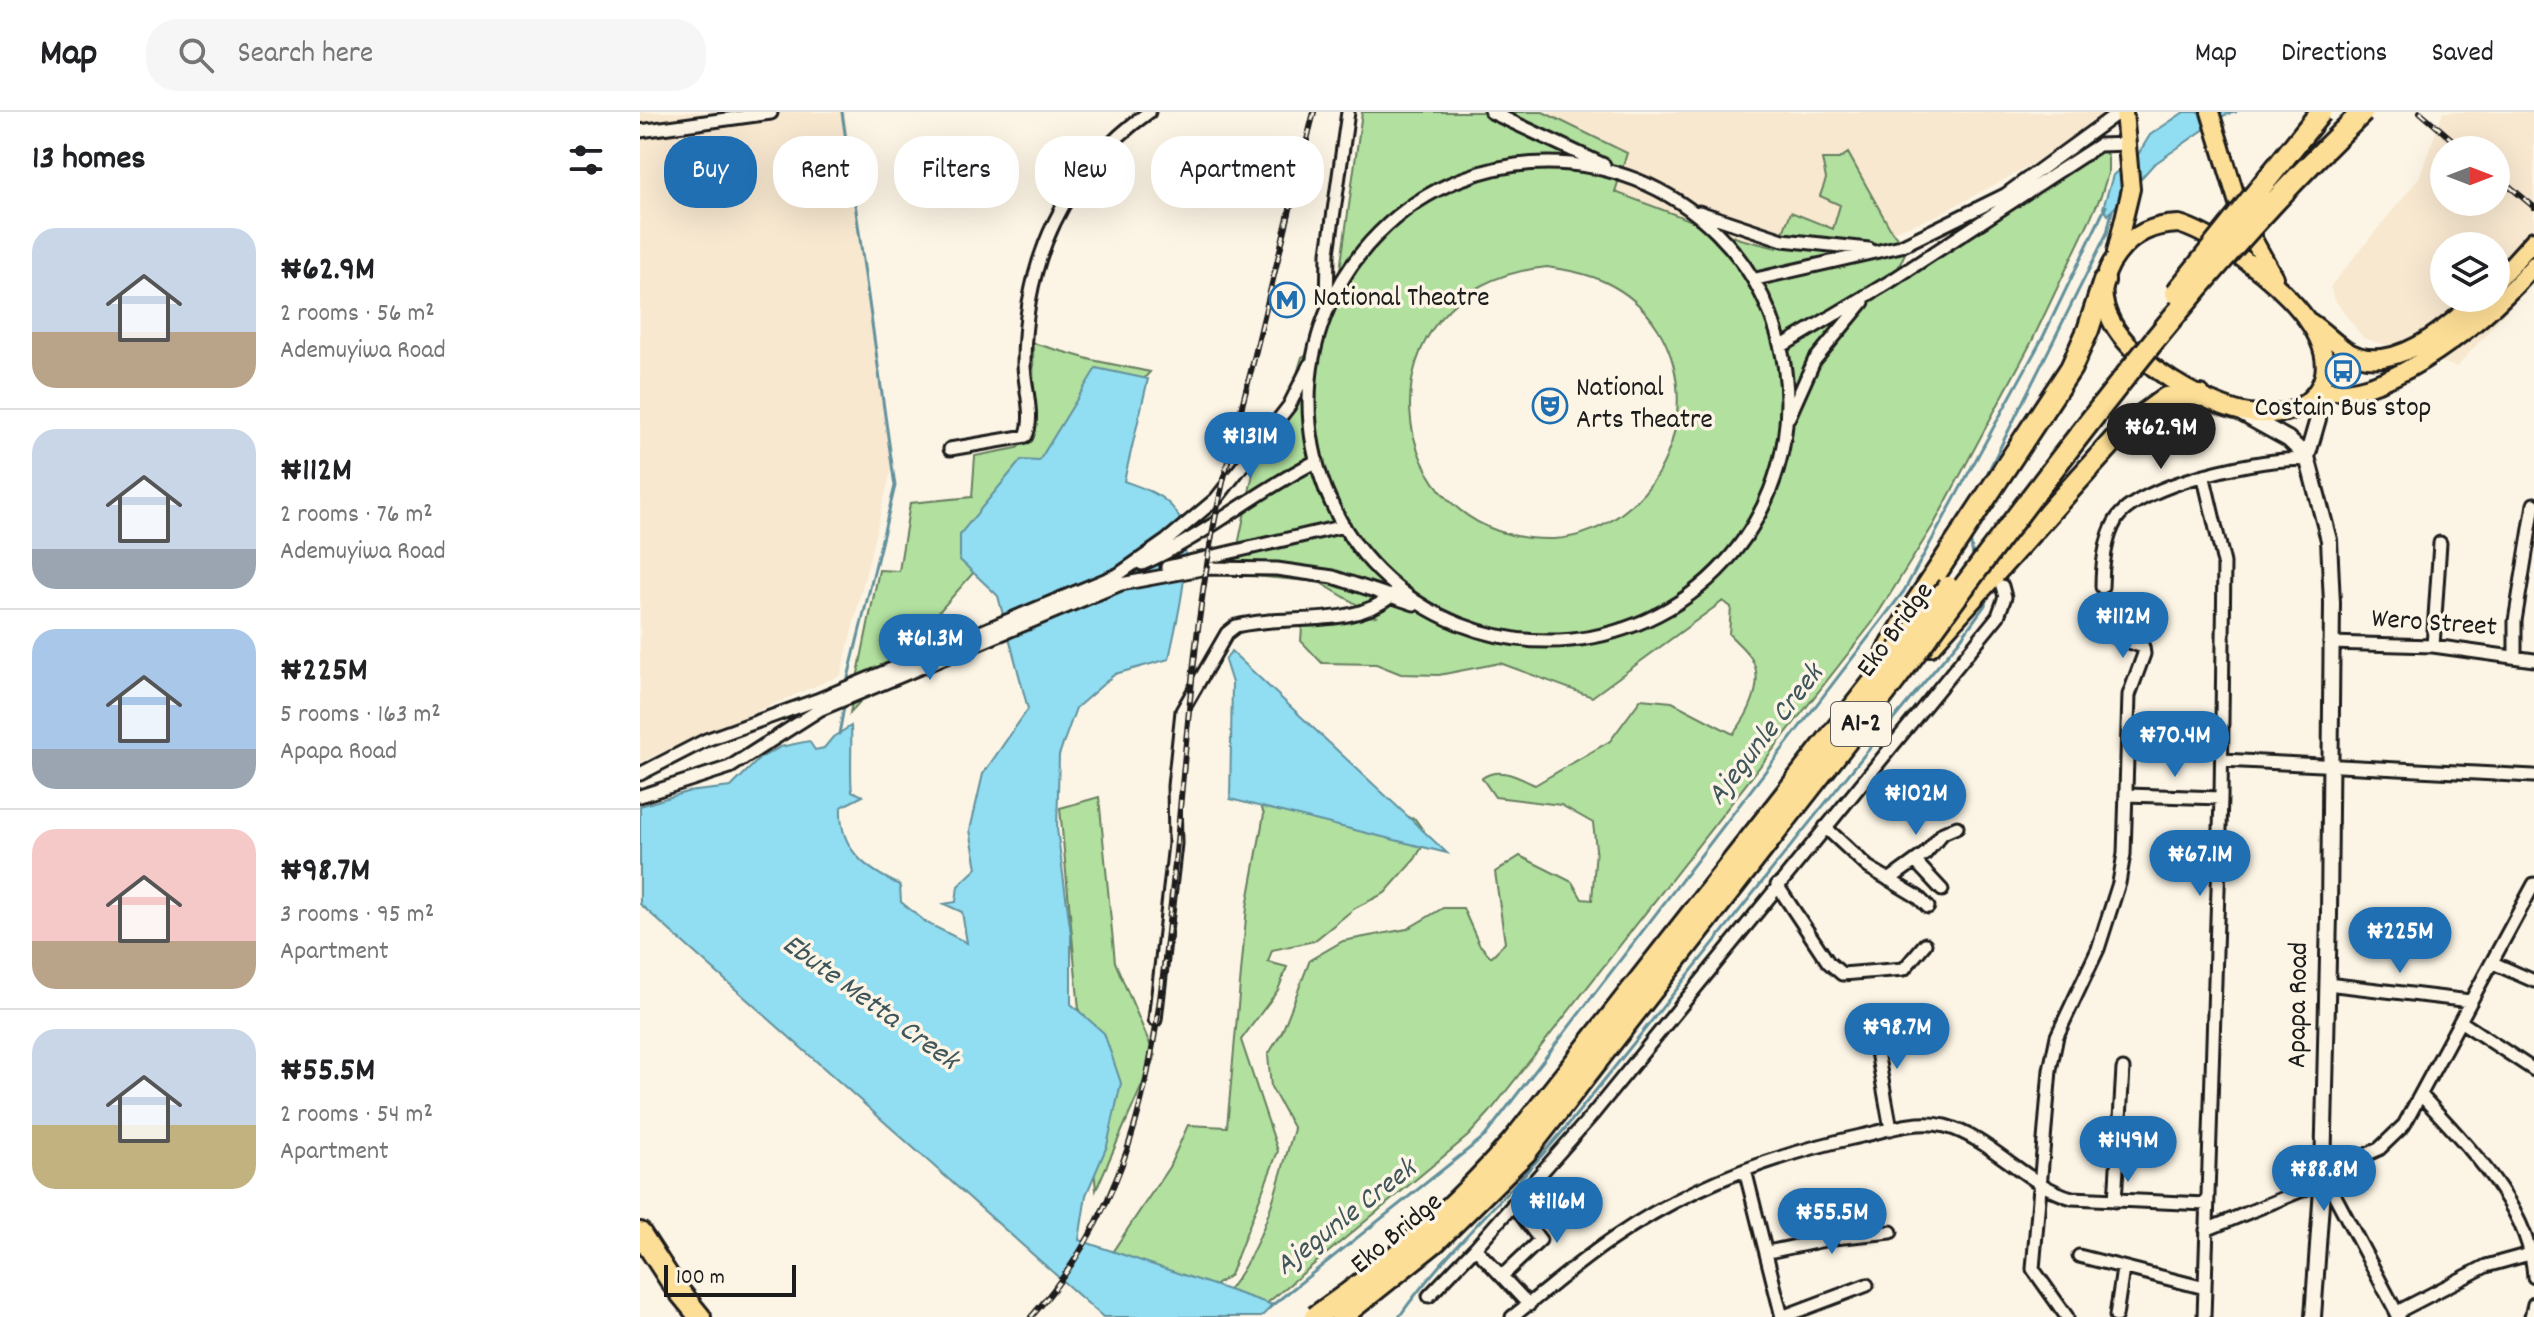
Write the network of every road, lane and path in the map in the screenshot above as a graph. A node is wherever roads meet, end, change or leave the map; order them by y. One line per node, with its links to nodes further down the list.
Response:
1 (1149, 112): 32 (street)
2 (1348, 112): 23 (street)
3 (1491, 112): 12 (street)
4 (2121, 112): 10 (main road); 11 (street)
5 (2321, 112): 51 (highway, Eko Bridge / A1-2, bridge)
6 (2363, 112): 50 (highway, Eko Bridge / A1-2, bridge)
7 (771, 113): 9 (street)
8 (2212, 119): 22 (main road)
9 (640, 131)
10 (2130, 152): 13 (street); 17 (main road)
11 (2044, 167): 13 (street); 16 (street)
12 (1612, 169): 14 (street); 23 (street)
13 (2051, 178): 20 (street)
14 (1692, 209): 16 (street); 19 (street)
15 (2534, 240): 18 (main road)
16 (1885, 249): 19 (street)
17 (2114, 258): 21 (main road); 22 (main road)
18 (2523, 270): 28 (main road)
19 (1756, 279): 26 (street)
20 (1891, 281): 26 (street); 31 (street)
21 (2104, 281): 29 (main road); 51 (highway, bridge)
22 (2283, 292): 25 (main road)
23 (1327, 307): 27 (street)
24 (2463, 312): 25 (main road)
25 (2304, 317): 28 (main road)
26 (1782, 346): 31 (street)
27 (1314, 356): 34 (street); 40 (street)
28 (2320, 390): 30 (main road); 33 (street)
29 (2200, 396): 30 (main road); 50 (highway, bridge)
30 (2237, 410): 33 (street)
31 (1786, 425): 44 (street)
32 (950, 449)
33 (2307, 458): 35 (street); 46 (street, Apapa Road)
34 (1317, 461): 37 (street); 40 (street)
35 (2204, 478): 42 (street); 53 (street)
36 (2534, 504): 48 (street)
37 (1344, 526): 39 (street); 44 (street)
38 (2440, 543): 47 (street)
39 (1206, 562): 40 (street); 43 (street)
40 (1120, 579): 52 (street)
41 (2002, 586): 60 (street)
42 (2102, 587)
43 (1393, 595): 44 (street); 74 (street)
44 (1432, 612)
45 (2097, 630): 57 (street)
46 (2330, 643): 47 (street, Wero Street); 54 (street, Apapa Road)
47 (2433, 646): 48 (street, Wero Street)
48 (2515, 655): 49 (street, Wero Street)
49 (2534, 660)
50 (1895, 684): 105 (highway, Eko Bridge / A1-2, bridge)
51 (1863, 695): 104 (highway, Eko Bridge / A1-2, bridge)
52 (818, 705): 55 (street); 58 (street)
53 (2222, 760): 54 (street); 59 (street)
54 (2329, 764): 56 (street); 71 (street, Apapa Road)
55 (640, 774)
56 (2534, 776)
57 (2127, 795): 59 (street); 82 (street)
58 (640, 796)
59 (2221, 798): 85 (street)
60 (1825, 827): 63 (street); 65 (street)
61 (1957, 827): 62 (street)
62 (1915, 861): 63 (street); 66 (street)
63 (1889, 880): 67 (street)
64 (2534, 884): 69 (street)
65 (1777, 885): 68 (street); 84 (street)
66 (1942, 890)
67 (1928, 907)
68 (1925, 944)
69 (2493, 963): 70 (street); 72 (street)
70 (2534, 981)
71 (2327, 984): 72 (street); 81 (street, Apapa Road)
72 (2470, 1001): 75 (street)
73 (1871, 1019): 79 (street)
74 (1155, 1020)
75 (2460, 1021): 77 (street); 78 (street)
76 (2123, 1069): 83 (street)
77 (2534, 1070)
78 (2421, 1095): 81 (street); 91 (street)
79 (1891, 1129): 80 (street); 82 (street)
80 (1745, 1170): 90 (street); 100 (street)
81 (2322, 1178): 86 (street); 102 (street); 110 (street, Apapa Road)
82 (2041, 1193): 83 (street); 108 (street)
83 (2115, 1201): 85 (street)
84 (1513, 1204): 89 (street); 94 (street)
85 (2206, 1204): 86 (street)
86 (2206, 1230): 97 (street)
87 (1891, 1232): 90 (street)
88 (640, 1233): 103 (highway)
89 (1475, 1248): 94 (street); 98 (street)
90 (1768, 1252): 107 (street)
91 (2533, 1253): 95 (street); 102 (street)
92 (2079, 1256): 93 (street)
93 (2123, 1269): 97 (street); 101 (street)
94 (1502, 1276): 100 (street)
95 (2534, 1277)
96 (1867, 1285): 107 (street)
97 (2205, 1288): 109 (street)
98 (1429, 1296)
99 (2534, 1304): 111 (street)
100 (1529, 1305): 106 (street)
101 (2116, 1316)
102 (2398, 1316)
103 (700, 1317)
104 (1315, 1317)
105 (1341, 1317)
106 (1512, 1317)
107 (1782, 1317)
108 (2067, 1317)
109 (2204, 1317)
110 (2313, 1317)
111 (2531, 1317)

